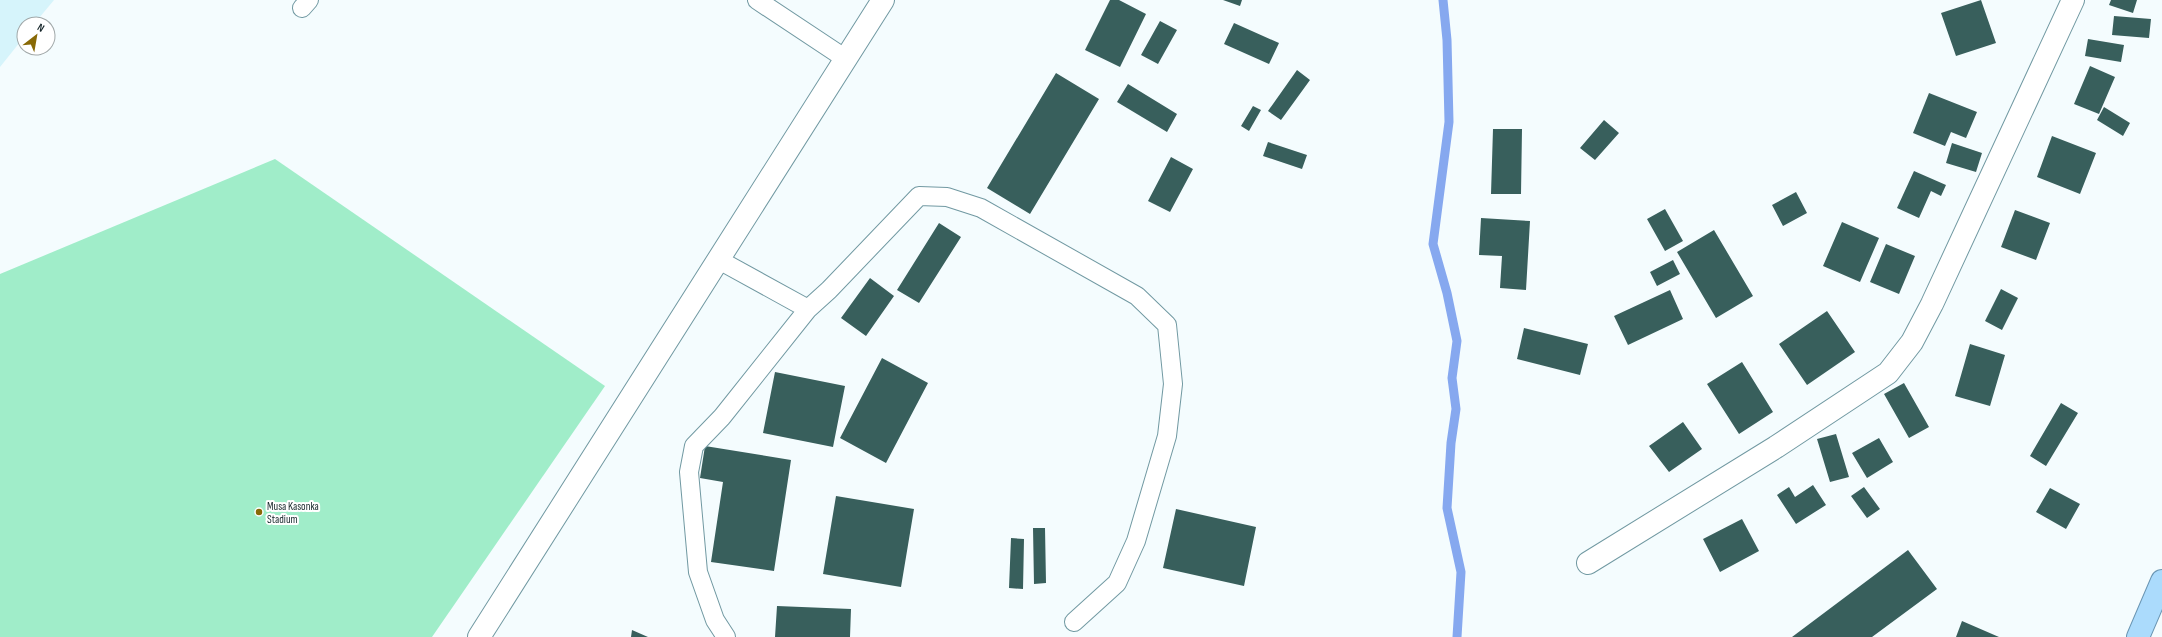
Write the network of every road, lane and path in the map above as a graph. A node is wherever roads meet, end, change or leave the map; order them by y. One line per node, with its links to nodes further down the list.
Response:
1 (757, 0): 4 (lane)
2 (883, 0): 4 (street)
3 (2073, 0): 7 (street)
4 (846, 59): 5 (street)
5 (720, 260): 6 (lane); 10 (street)
6 (808, 309): 9 (lane); 11 (lane)
7 (1588, 562)
8 (2162, 581): 12 (highway)
9 (1074, 622)
10 (479, 637)
11 (726, 637)
12 (2138, 637)

